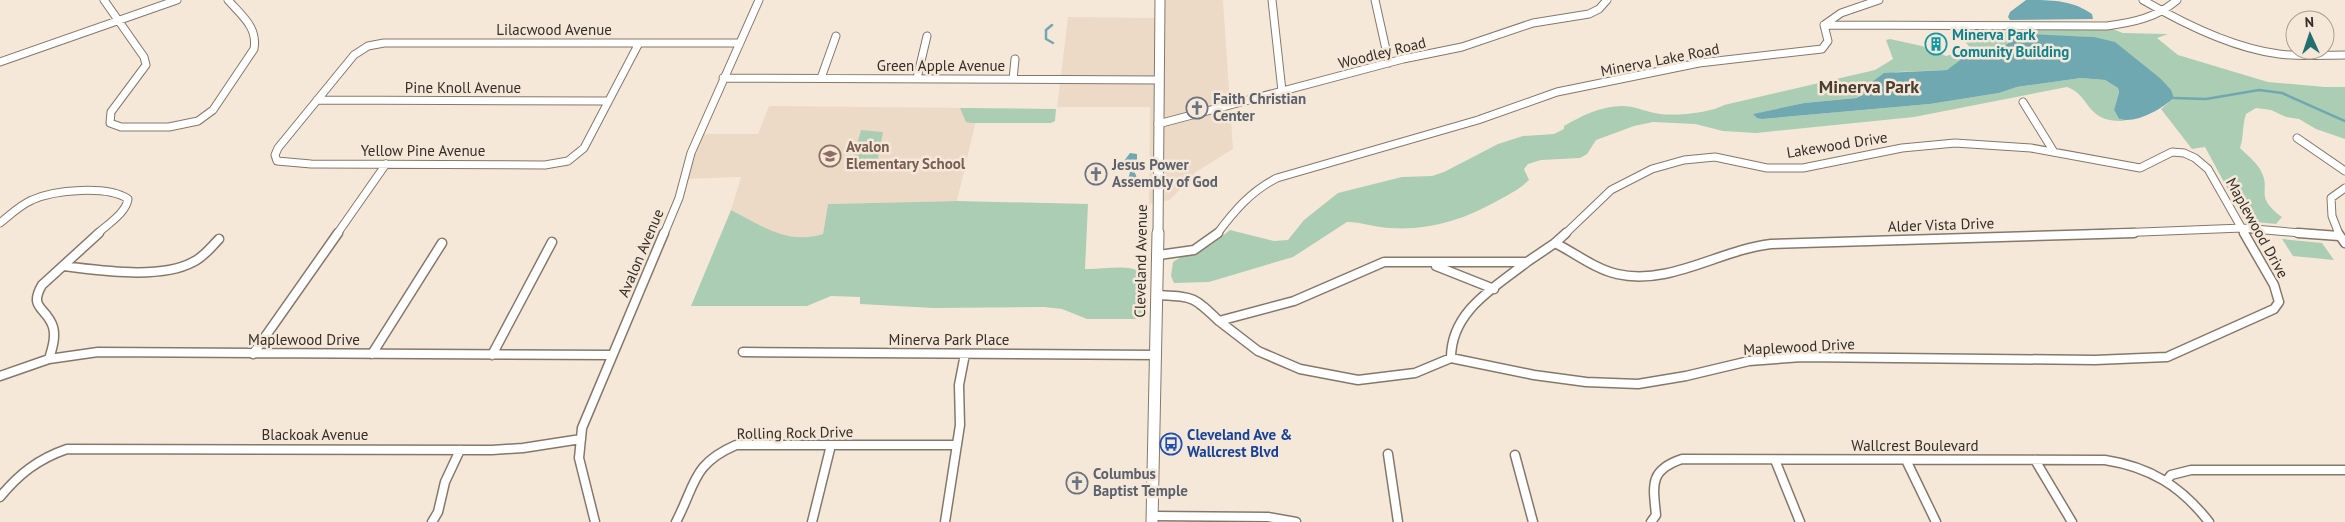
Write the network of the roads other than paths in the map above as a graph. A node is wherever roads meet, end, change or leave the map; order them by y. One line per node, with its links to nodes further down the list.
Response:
1 (104, 0): 13 (street)
2 (177, 0): 13 (street)
3 (228, 0): 13 (street)
4 (759, 0): 18 (street, Avalon Avenue)
5 (1160, 0): 27 (main road, Cleveland Avenue)
6 (1272, 0): 28 (street)
7 (1376, 0): 22 (street)
8 (1607, 0): 22 (street, Woodley Road)
9 (1878, 0): 14 (street)
10 (2144, 0): 12 (street)
11 (2178, 0): 12 (street)
12 (2164, 12): 14 (street); 19 (street)
13 (117, 21): 21 (street)
14 (1824, 25): 47 (street, Minerva Lake Road)
15 (836, 36): 24 (street)
16 (927, 36): 25 (street)
17 (639, 43): 18 (street, Lilacwood Avenue); 29 (street, Lilacwood Avenue); 30 (street)
18 (740, 43): 23 (street, Avalon Avenue)
19 (2345, 55)
20 (1015, 59): 26 (street)
21 (0, 62)
22 (1389, 63): 28 (street, Woodley Road)
23 (723, 78): 24 (street, Green Apple Avenue); 60 (street, Avalon Avenue)
24 (821, 78): 25 (street, Green Apple Avenue)
25 (917, 78): 26 (street, Green Apple Avenue)
26 (1013, 79): 27 (street, Green Apple Avenue)
27 (1159, 80): 32 (main road, Cleveland Avenue)
28 (1282, 92): 32 (street, Woodley Road)
29 (317, 100): 30 (street, Pine Knoll Avenue); 36 (street, Yellow Pine Avenue)
30 (608, 101): 36 (street, Yellow Pine Avenue)
31 (2023, 102): 34 (street)
32 (1158, 124): 47 (main road, Cleveland Avenue)
33 (2296, 138): 37 (street)
34 (2054, 152): 35 (street, Lakewood Drive); 45 (street, Lakewood Drive)
35 (2186, 154): 40 (street, Maplewood Drive)
36 (386, 164): 55 (street)
37 (2345, 171)
38 (2345, 188): 41 (street)
39 (0, 223): 50 (street)
40 (2242, 228): 41 (street, Alder Vista Drive); 45 (street, Alder Vista Drive); 61 (street, Maplewood Drive)
41 (2340, 236): 46 (street)
42 (219, 239): 50 (street)
43 (552, 242): 58 (street)
44 (442, 243): 56 (street)
45 (1555, 243): 48 (street, Lakewood Drive)
46 (2345, 243)
47 (1159, 255): 52 (main road, Cleveland Avenue)
48 (1527, 262): 49 (street); 51 (street, Lakewood Drive)
49 (1431, 264): 51 (street); 53 (street)
50 (64, 266): 62 (street)
51 (1494, 289): 61 (street, Lakewood Drive)
52 (1158, 295): 53 (street); 59 (main road, Cleveland Avenue)
53 (1218, 321): 61 (street)
54 (742, 352): 57 (street, Minerva Park Place)
55 (253, 354): 56 (street, Maplewood Drive); 62 (street, Maplewood Drive)
56 (372, 354): 58 (street, Maplewood Drive)
57 (965, 354): 59 (street, Minerva Park Place); 66 (street)
58 (492, 355): 60 (street, Maplewood Drive)
59 (1156, 355): 76 (main road, Cleveland Avenue)
60 (612, 356): 64 (street, Avalon Avenue)
61 (1451, 358)
62 (49, 359): 63 (street, Maplewood Drive)
63 (0, 376)
64 (581, 439): 67 (street, Blackoak Avenue); 78 (street, Avalon Avenue)
65 (831, 445): 66 (street, Rolling Rock Drive); 79 (street, Rolling Rock Drive); 80 (street)
66 (957, 445): 81 (street)
67 (460, 450): 75 (street, Blackoak Avenue); 77 (street)
68 (1388, 454): 83 (street)
69 (1516, 454): 84 (street)
70 (1775, 460): 71 (street, Wallcrest Boulevard); 85 (street, Wallcrest Boulevard); 86 (street)
71 (1906, 460): 72 (street, Wallcrest Boulevard); 87 (street)
72 (2035, 460): 74 (street, Wallcrest Boulevard); 88 (street)
73 (2345, 470): 74 (street)
74 (2167, 480): 89 (street, Wallcrest Boulevard)
75 (0, 497)
76 (1152, 519): 82 (street)
77 (432, 522)
78 (595, 522)
79 (676, 522)
80 (812, 522)
81 (946, 522)
82 (1296, 522)
83 (1398, 522)
84 (1534, 522)
85 (1651, 522)
86 (1800, 522)
87 (1936, 522)
88 (2072, 522)
89 (2209, 522)

